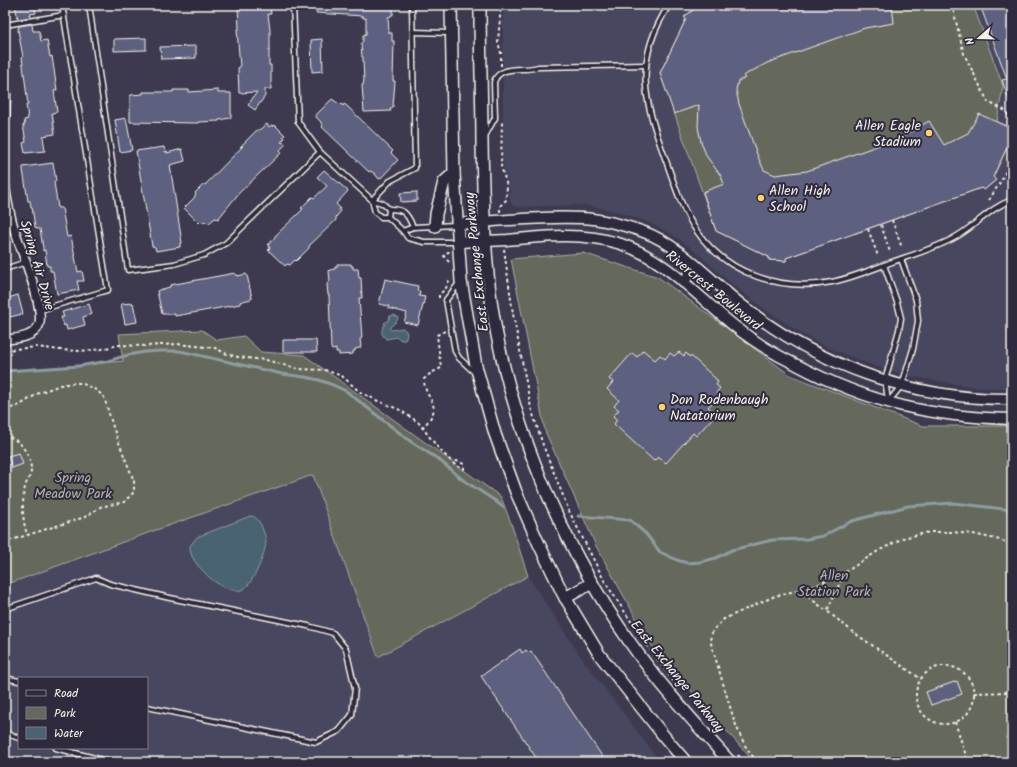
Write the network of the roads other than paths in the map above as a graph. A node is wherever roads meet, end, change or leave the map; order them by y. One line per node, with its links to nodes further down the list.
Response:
1 (62, 5): 8 (lane)
2 (89, 5): 16 (lane)
3 (293, 5): 16 (lane)
4 (412, 5): 10 (lane)
5 (451, 5): 11 (main road, East Exchange Parkway)
6 (480, 5): 15 (main road, East Exchange Parkway)
7 (669, 5): 12 (lane)
8 (64, 15): 9 (lane); 37 (lane)
9 (5, 25)
10 (413, 32): 11 (lane); 19 (lane)
11 (452, 33): 17 (main road, East Exchange Parkway)
12 (646, 65): 15 (lane); 32 (lane)
13 (5, 83): 14 (street)
14 (5, 119)
15 (482, 140): 23 (main road, East Exchange Parkway)
16 (320, 152): 19 (lane)
17 (454, 174): 24 (main road, East Exchange Parkway); 25 (main road)
18 (5, 185): 31 (street, Spring Air Drive)
19 (372, 200): 21 (lane); 22 (lane)
20 (1012, 200): 30 (lane)
21 (388, 209): 22 (lane); 26 (lane)
22 (388, 217): 27 (lane)
23 (485, 222): 24 (street, Rivercrest Boulevard); 28 (main road, East Exchange Parkway); 33 (street, Rivercrest Boulevard)
24 (458, 224): 25 (lane, Rivercrest Boulevard); 29 (main road, East Exchange Parkway)
25 (435, 226): 26 (lane, Rivercrest Boulevard)
26 (413, 227): 27 (lane, Rivercrest Boulevard)
27 (403, 231): 29 (lane, Rivercrest Boulevard)
28 (486, 240): 29 (street, Rivercrest Boulevard); 36 (street, Rivercrest Boulevard); 45 (main road, East Exchange Parkway)
29 (458, 242): 35 (main road, East Exchange Parkway)
30 (901, 259): 32 (lane); 41 (lane)
31 (26, 262): 34 (lane); 37 (street, Spring Air Drive)
32 (884, 265): 40 (lane)
33 (696, 267): 36 (street); 40 (street, Rivercrest Boulevard)
34 (5, 269)
35 (456, 278): 39 (main road, East Exchange Parkway); 39 (lane)
36 (683, 282): 43 (street, Rivercrest Boulevard)
37 (40, 310): 38 (street, Spring Air Drive)
38 (5, 340)
39 (479, 376): 46 (main road, East Exchange Parkway)
40 (885, 380): 41 (street, Rivercrest Boulevard); 43 (lane)
41 (902, 385): 42 (street, Rivercrest Boulevard); 43 (lane)
42 (1012, 399)
43 (888, 402): 44 (street, Rivercrest Boulevard)
44 (1012, 419)
45 (592, 583): 46 (main road); 56 (main road, East Exchange Parkway)
46 (565, 598): 55 (main road, East Exchange Parkway)
47 (5, 609): 50 (lane)
48 (5, 678): 49 (lane)
49 (18, 681)
50 (148, 707)
51 (5, 733): 52 (lane)
52 (18, 738)
53 (60, 749): 54 (lane)
54 (110, 762)
55 (686, 762)
56 (730, 762)

